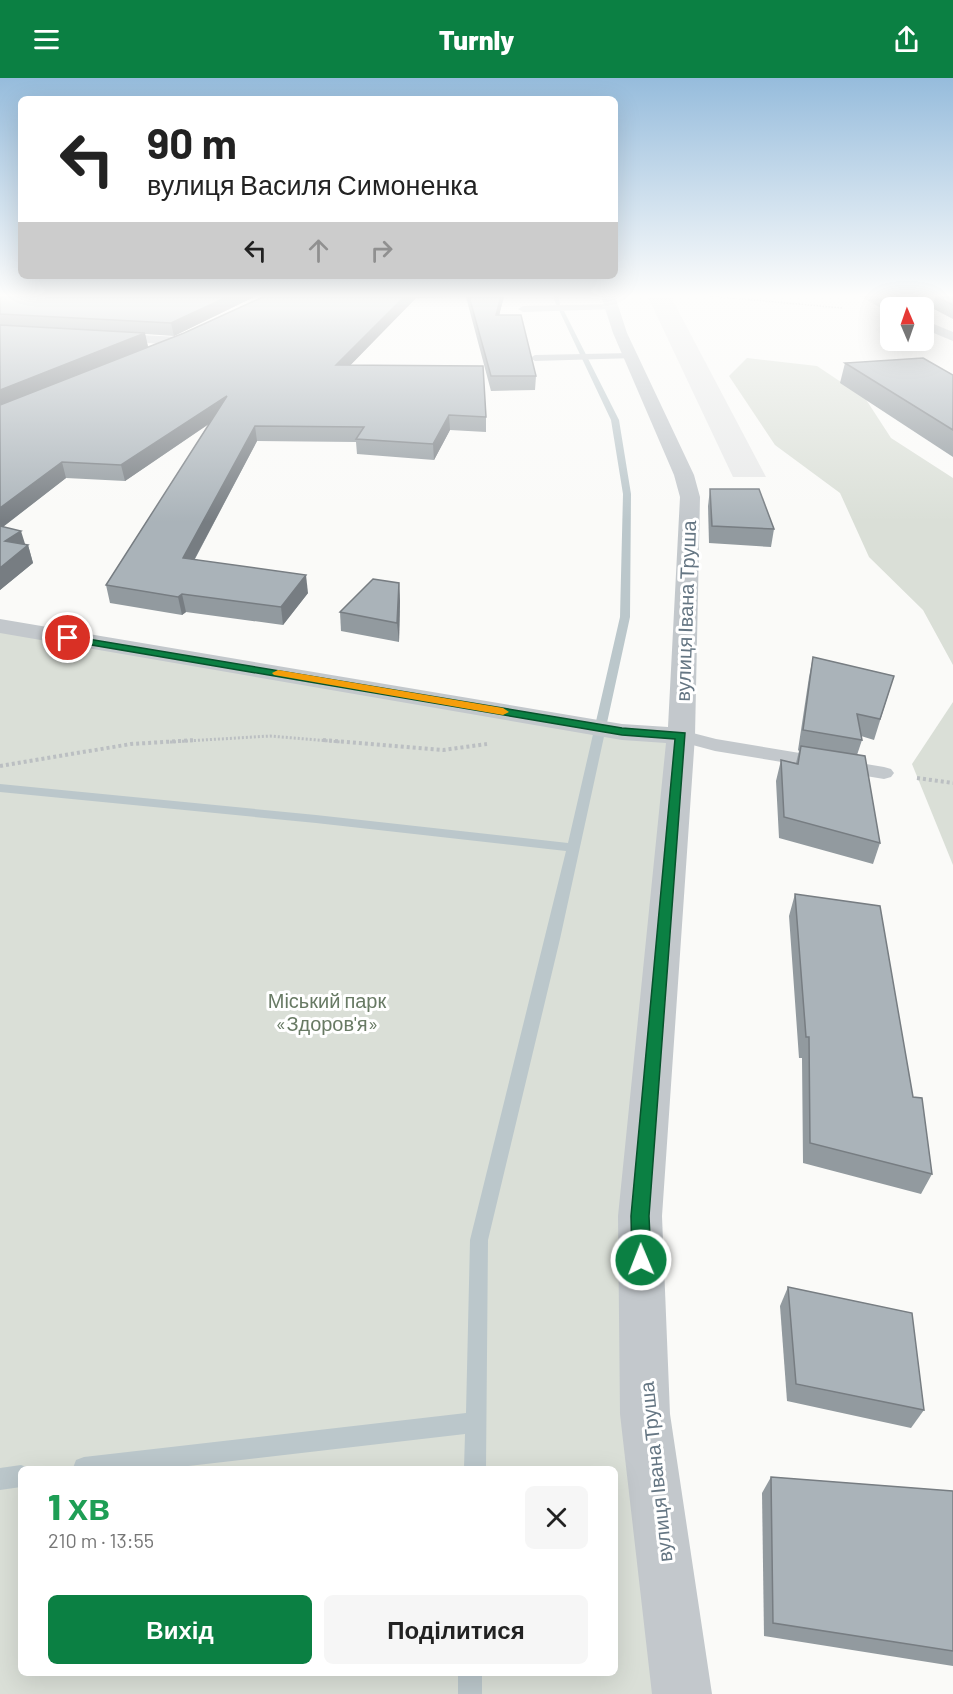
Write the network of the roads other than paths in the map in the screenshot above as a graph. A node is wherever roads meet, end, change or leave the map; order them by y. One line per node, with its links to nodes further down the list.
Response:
1 (624, 371): 3 (street, вулиця Івана Труша)
2 (0, 626): 3 (street)
3 (681, 736): 4 (lane); 5 (street, вулиця Івана Труша)
4 (884, 773)
5 (682, 1694)

